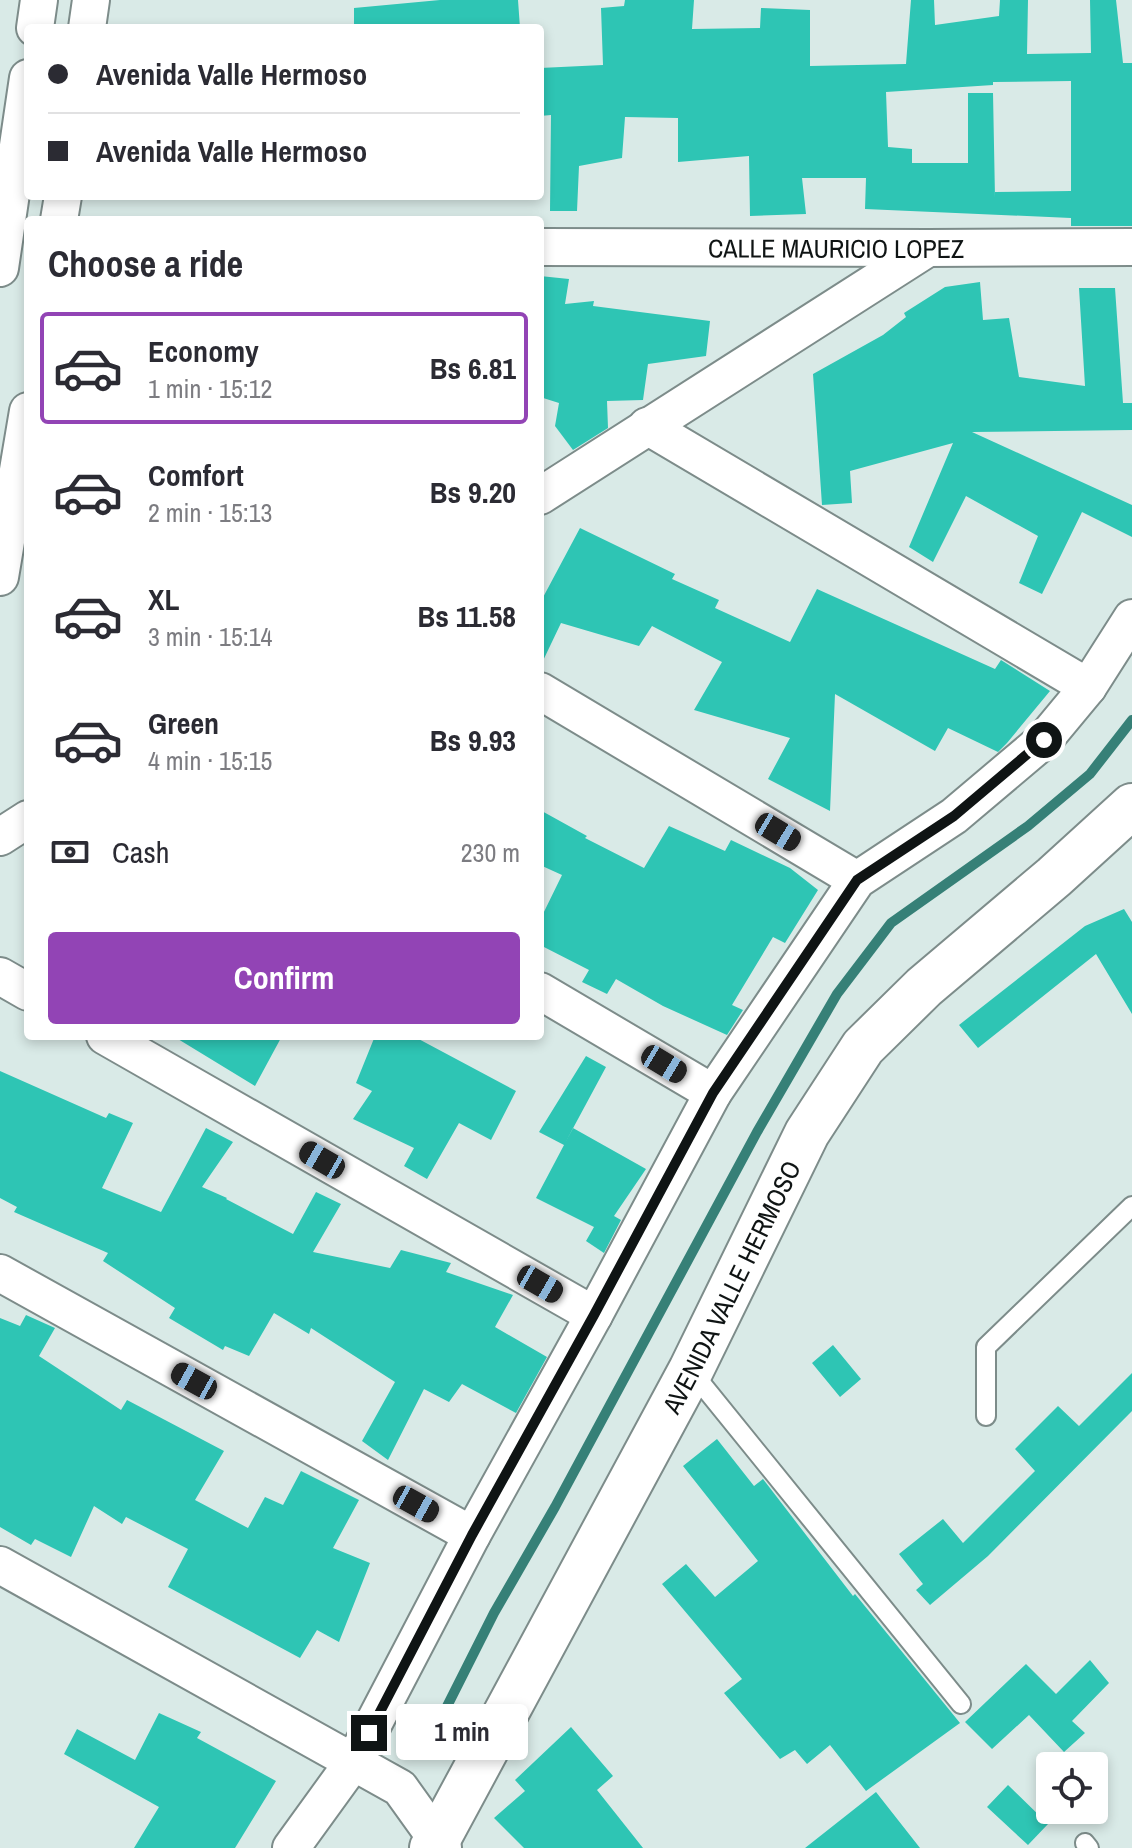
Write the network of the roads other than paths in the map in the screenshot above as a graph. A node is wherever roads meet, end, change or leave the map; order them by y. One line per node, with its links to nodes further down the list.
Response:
1 (39, 0): 3 (street)
2 (91, 0): 4 (street)
3 (36, 24)
4 (88, 24)
5 (24, 113): 9 (street)
6 (544, 247): 8 (street, CALLE MAURICIO LOPEZ)
7 (1132, 247): 8 (street, CALLE MAURICIO LOPEZ)
8 (928, 248): 10 (street)
9 (8, 252)
10 (647, 426): 12 (street); 15 (street)
11 (24, 435): 13 (street)
12 (544, 493)
13 (0, 577)
14 (1132, 618): 15 (street)
15 (1088, 687): 20 (street)
16 (544, 693): 20 (street)
17 (1131, 810): 29 (street, AVENIDA VALLE HERMOSO)
18 (24, 822): 19 (street)
19 (0, 837)
20 (857, 880): 25 (street)
21 (0, 976): 22 (street)
22 (24, 990)
23 (544, 993): 25 (street)
24 (112, 1040): 28 (street)
25 (713, 1093): 28 (street)
26 (1132, 1206): 30 (lane)
27 (0, 1273): 31 (street)
28 (594, 1315): 31 (street)
29 (691, 1370): 33 (lane); 35 (street, AVENIDA VALLE HERMOSO)
30 (986, 1416)
31 (472, 1535): 34 (street)
32 (0, 1565): 34 (street)
33 (961, 1704)
34 (354, 1761): 35 (street); 36 (street)
35 (438, 1845)
36 (291, 1848)

